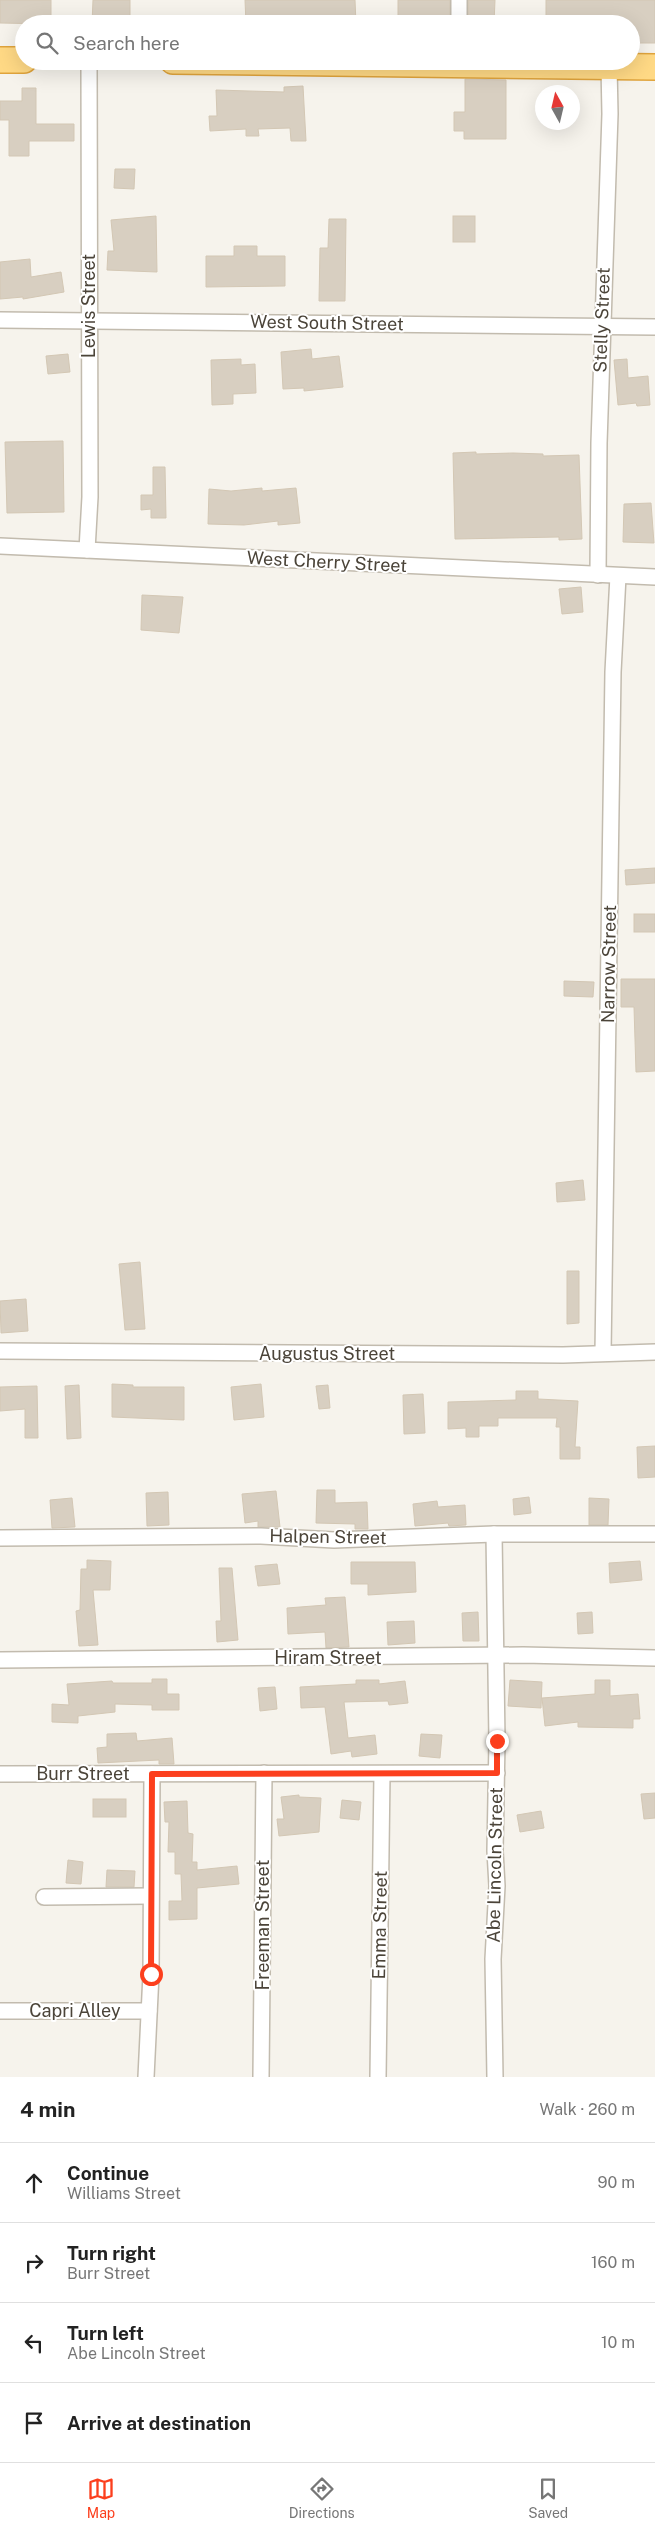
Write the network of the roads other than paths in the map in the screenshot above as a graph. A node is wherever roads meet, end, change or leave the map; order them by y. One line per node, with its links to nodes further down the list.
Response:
1 (459, 0): 2 (street)
2 (459, 15)
3 (0, 60): 4 (highway)
4 (15, 60)
5 (640, 67): 6 (highway)
6 (655, 67)
7 (89, 70): 10 (street, Lewis Street)
8 (610, 70): 11 (street, Stelly Street)
9 (0, 320): 10 (street, West South Street)
10 (89, 320): 11 (street, West South Street); 14 (street, Lewis Street)
11 (602, 327): 12 (street, West South Street); 15 (street, Stelly Street)
12 (655, 327)
13 (0, 546): 14 (street, West Cherry Street)
14 (87, 550): 15 (street, West Cherry Street)
15 (598, 575): 16 (street, West Cherry Street)
16 (618, 576): 17 (street, West Cherry Street); 20 (street, Narrow Street)
17 (655, 577)
18 (0, 1351): 20 (street, Augustus Street)
19 (655, 1352): 20 (street, Augustus Street)
20 (603, 1353)
21 (494, 1534): 22 (street, Halpen Street); 23 (street, Halpen Street); 24 (street, Abe Lincoln Street)
22 (655, 1534)
23 (0, 1538)
24 (496, 1656): 25 (street, Hiram Street); 26 (street, Hiram Street); 28 (street, Abe Lincoln Street)
25 (655, 1658)
26 (0, 1660)
27 (264, 1773): 30 (street, Burr Street); 31 (street, Burr Street); 37 (street, Freeman Street)
28 (497, 1773): 31 (street, Burr Street); 39 (street, Abe Lincoln Street)
29 (0, 1774): 30 (street, Burr Street)
30 (152, 1774): 32 (street)
31 (382, 1774): 38 (street, Emma Street)
32 (150, 1896): 33 (street); 35 (street)
33 (44, 1897)
34 (0, 2011): 35 (street, Capri Alley)
35 (149, 2011): 36 (street)
36 (146, 2077)
37 (261, 2077)
38 (378, 2077)
39 (495, 2077)

